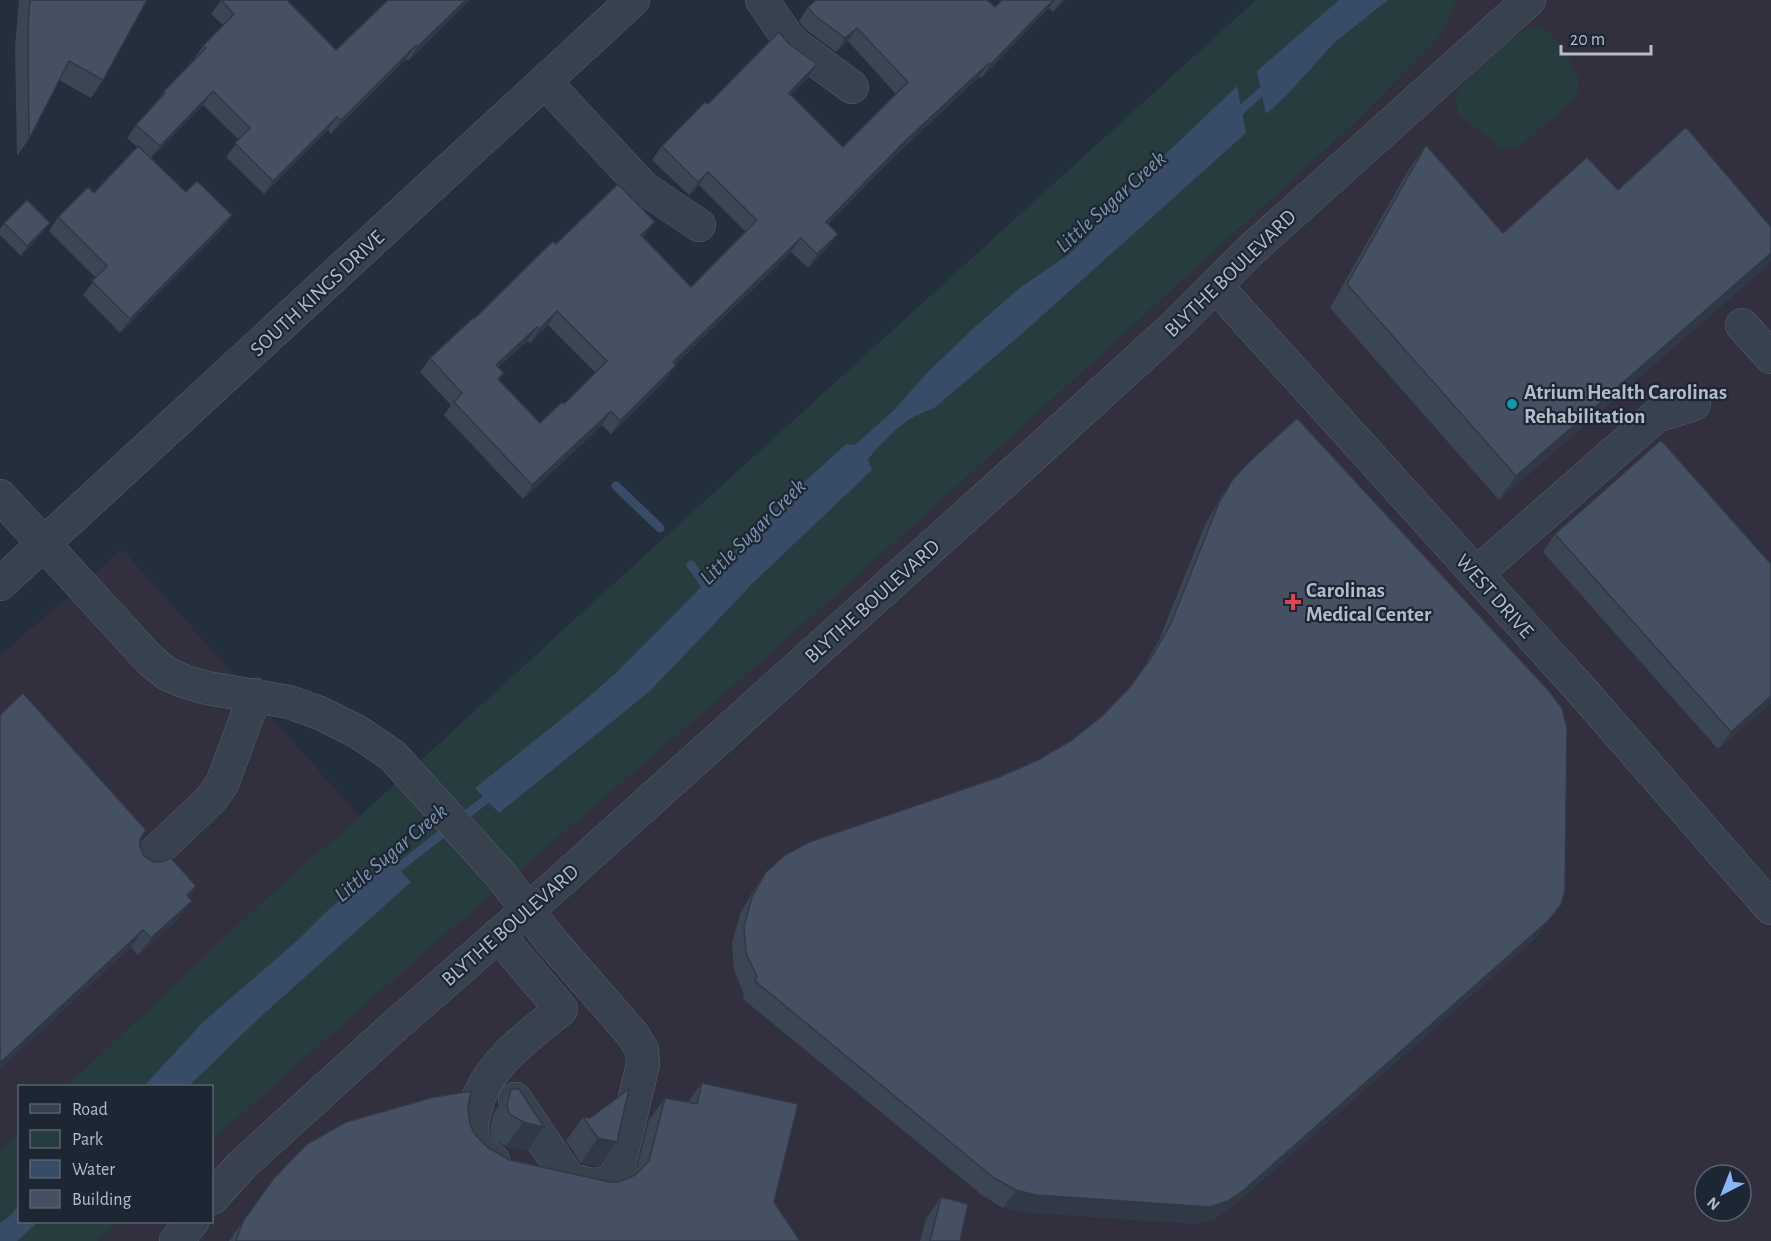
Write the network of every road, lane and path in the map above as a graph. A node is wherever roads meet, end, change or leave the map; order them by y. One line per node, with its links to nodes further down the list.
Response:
1 (633, 0): 4 (street, SOUTH KINGS DRIVE)
2 (762, 0): 5 (street)
3 (1529, 0): 7 (street, BLYTHE BOULEVARD)
4 (545, 82): 6 (street); 12 (street, SOUTH KINGS DRIVE)
5 (852, 87)
6 (699, 225)
7 (1216, 286): 13 (street, WEST DRIVE); 18 (street, BLYTHE BOULEVARD)
8 (1742, 325): 9 (street)
9 (1771, 357)
10 (1694, 404): 13 (street)
11 (0, 496): 12 (street)
12 (43, 544): 14 (street, SOUTH KINGS DRIVE); 15 (street)
13 (1476, 574): 17 (street, WEST DRIVE)
14 (0, 584)
15 (255, 695): 16 (street); 18 (street)
16 (146, 861)
17 (1766, 894)
18 (527, 910): 19 (street, BLYTHE BOULEVARD); 20 (street)
19 (498, 936): 21 (street); 24 (street, BLYTHE BOULEVARD)
20 (589, 984): 21 (street); 23 (street)
21 (561, 1009): 22 (street)
22 (495, 1070): 23 (street); 23 (street)
23 (569, 1179)
24 (213, 1197)
25 (190, 1223): 26 (street)
26 (176, 1241)

